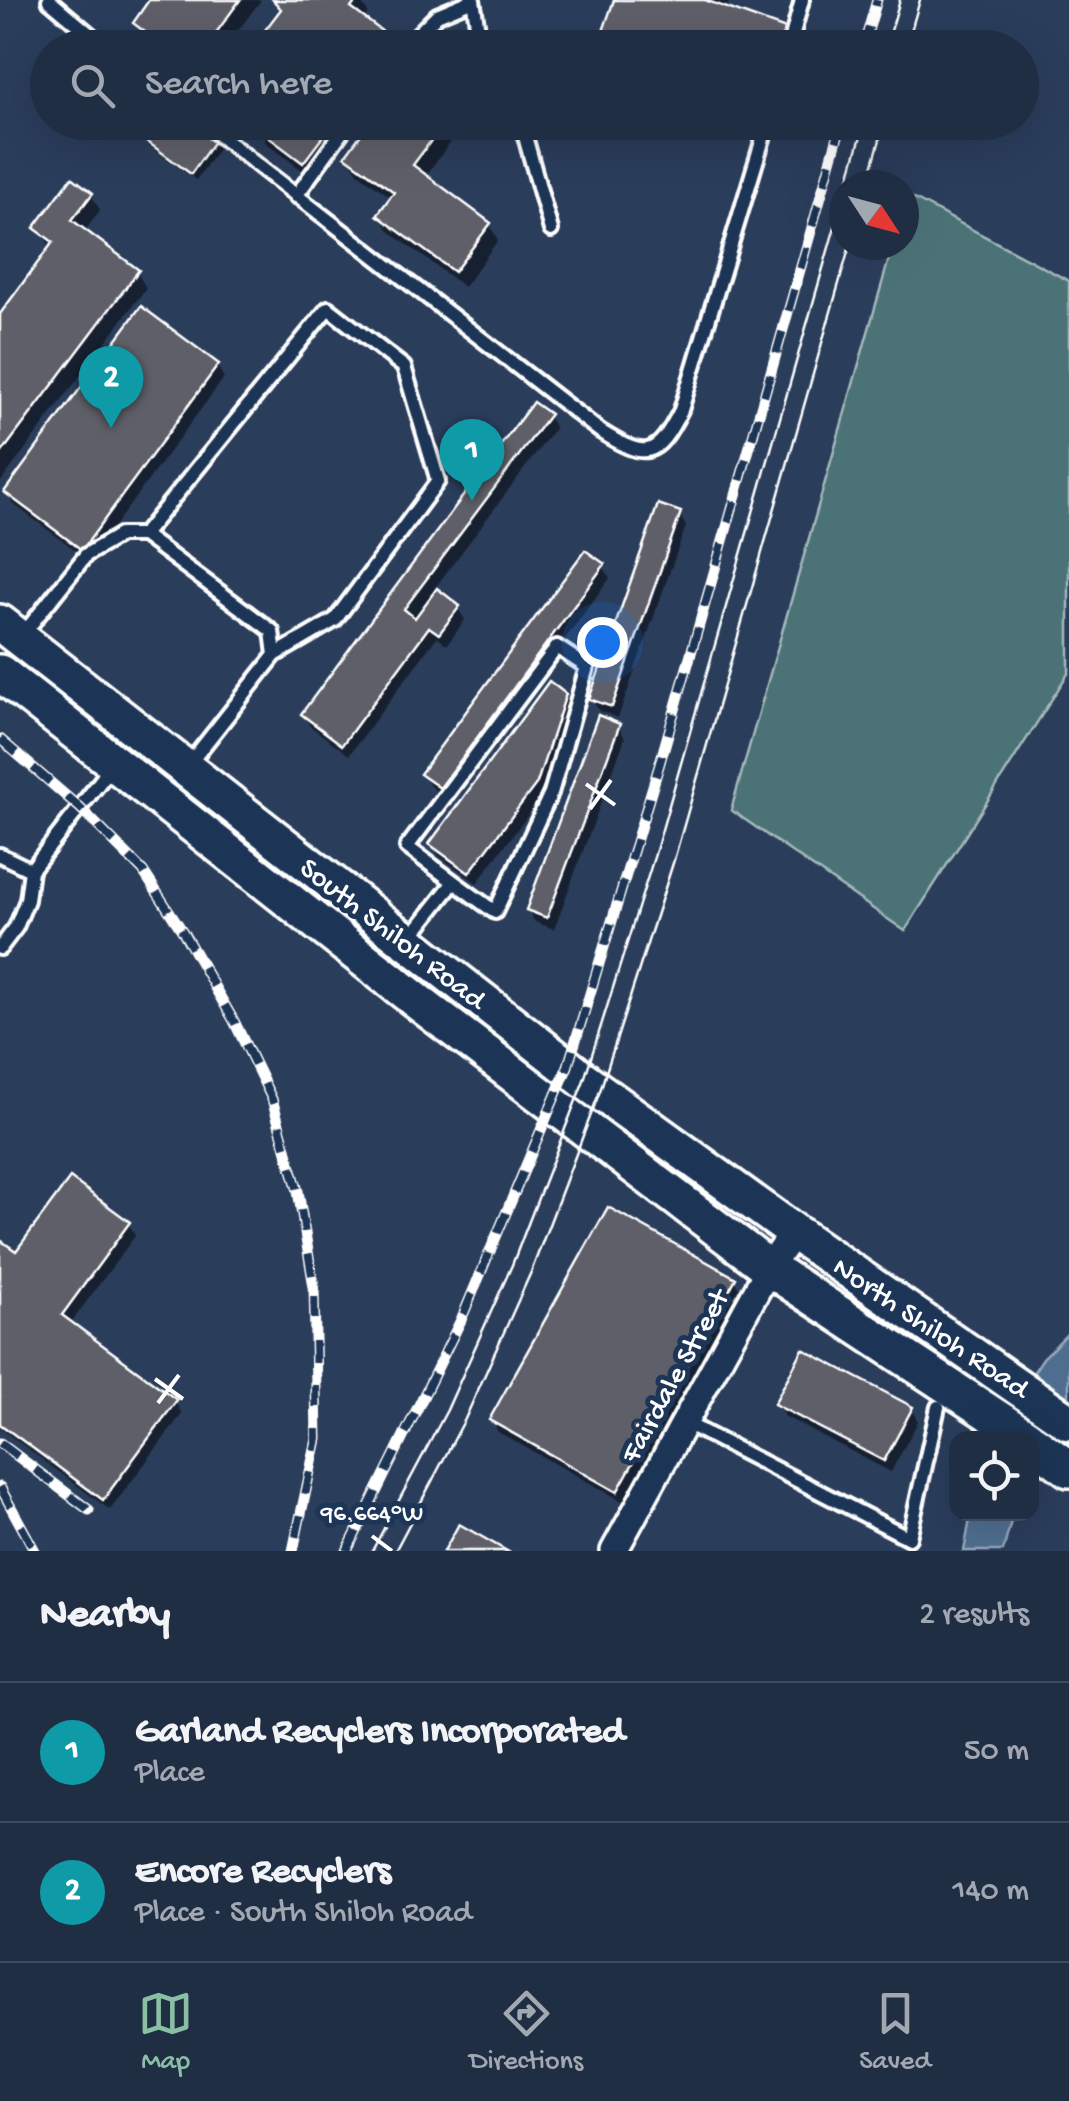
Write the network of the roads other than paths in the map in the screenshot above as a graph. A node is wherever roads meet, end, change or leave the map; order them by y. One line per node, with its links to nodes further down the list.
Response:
1 (50, 0): 3 (lane)
2 (802, 0): 6 (lane)
3 (85, 30)
4 (421, 30): 5 (lane)
5 (478, 30)
6 (794, 30)
7 (225, 140): 11 (lane)
8 (336, 140): 11 (lane)
9 (526, 140): 12 (lane)
10 (763, 140): 11 (lane)
11 (296, 196)
12 (551, 230)
13 (143, 536): 14 (lane); 15 (lane); 15 (lane)
14 (10, 631): 18 (main road, South Shiloh Road)
15 (275, 654): 18 (lane)
16 (0, 673): 17 (main road, South Shiloh Road)
17 (115, 763): 20 (lane); 25 (main road, South Shiloh Road)
18 (185, 768): 22 (main road, South Shiloh Road)
19 (0, 855): 20 (lane)
20 (31, 870): 23 (lane)
21 (454, 882): 21 (lane); 22 (lane)
22 (406, 942): 24 (main road, South Shiloh Road)
23 (0, 948)
24 (794, 1232): 25 (street, Fairdale Street); 28 (main road, North Shiloh Road)
25 (769, 1268): 27 (street, Fairdale Street); 29 (main road, North Shiloh Road)
26 (938, 1408): 27 (lane)
27 (684, 1422): 32 (street, Fairdale Street)
28 (1069, 1422)
29 (1017, 1431)
30 (1039, 1447): 31 (main road, North Shiloh Road)
31 (1065, 1466)
32 (618, 1549)

